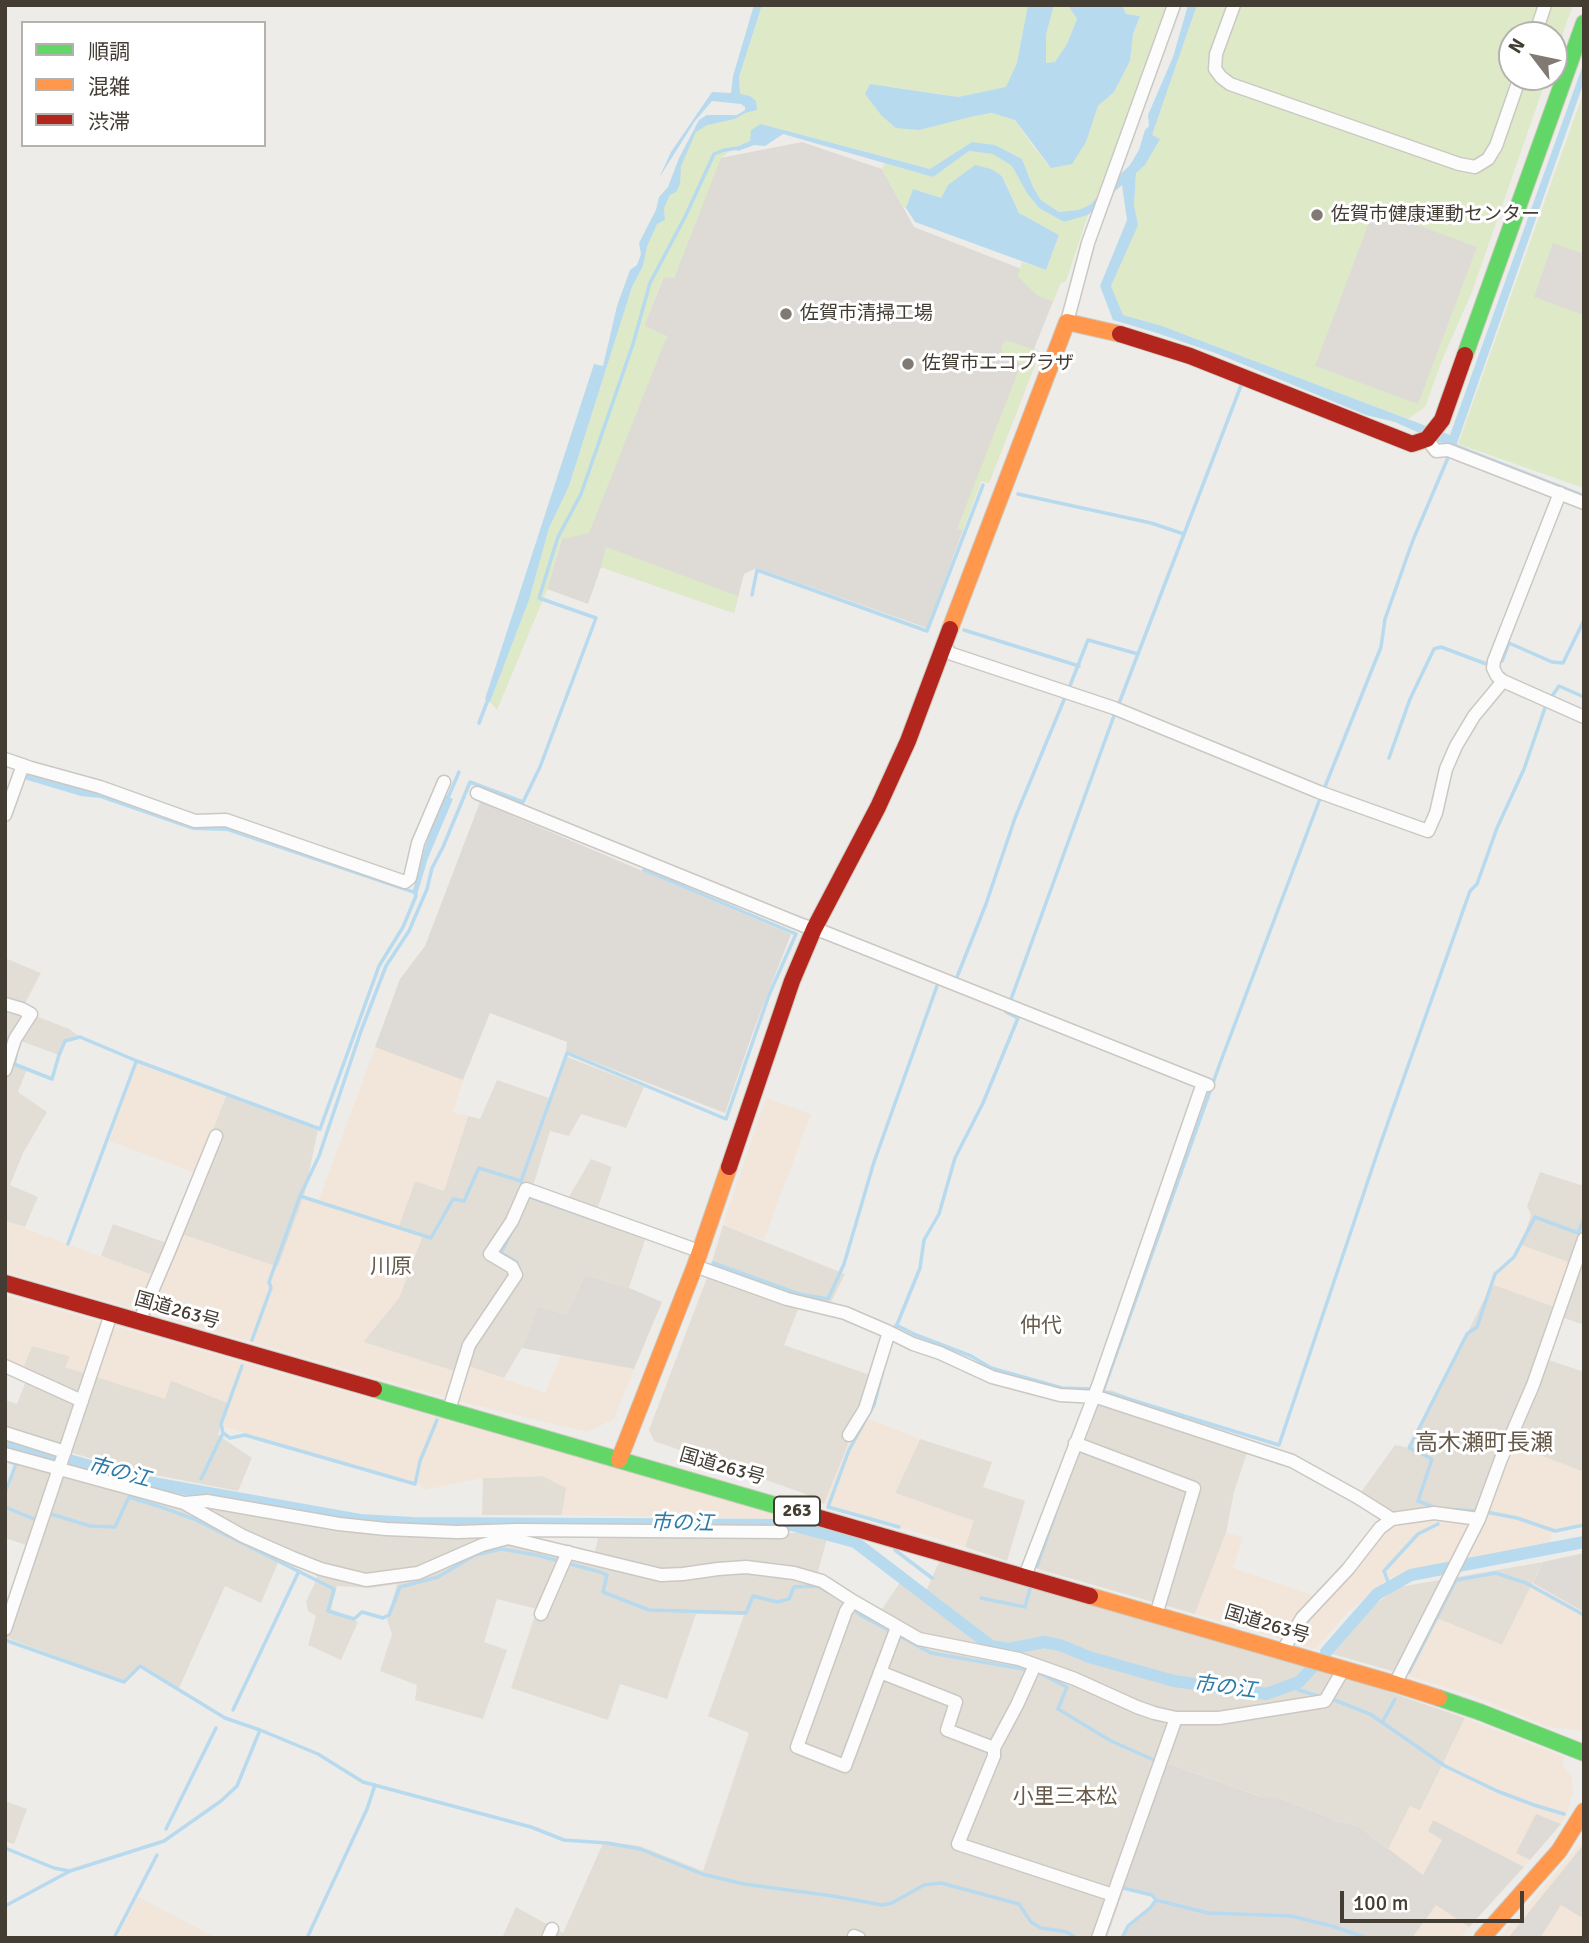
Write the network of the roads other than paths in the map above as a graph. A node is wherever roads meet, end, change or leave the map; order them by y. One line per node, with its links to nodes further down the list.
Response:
1 (1174, 5): 6 (street)
2 (1234, 5): 5 (street)
3 (1584, 23): 4 (main road)
4 (1579, 52): 7 (main road)
5 (1515, 91)
6 (1067, 322): 7 (main road); 10 (main road)
7 (1426, 439): 8 (street)
8 (1560, 494): 9 (street); 11 (street)
9 (1584, 503)
10 (943, 647): 11 (street); 18 (main road)
11 (1503, 681): 12 (street)
12 (1584, 717)
13 (5, 759): 14 (street)
14 (21, 772): 15 (street); 17 (street)
15 (444, 782)
16 (477, 793): 18 (street)
17 (5, 815)
18 (814, 929): 23 (main road); 29 (street)
19 (5, 1004): 20 (street)
20 (5, 1070)
21 (216, 1136): 26 (street)
22 (1583, 1241): 40 (street)
23 (697, 1259): 27 (street); 31 (street); 37 (main road)
24 (5, 1283): 25 (main road, 国道263号 / 263)
25 (111, 1314): 26 (main road, 国道263号 / 263); 30 (street)
26 (139, 1322): 31 (main road, 国道263号 / 263)
27 (893, 1334): 29 (street); 33 (street)
28 (5, 1366): 30 (street)
29 (1098, 1394): 34 (street); 41 (street)
30 (82, 1401): 35 (street)
31 (449, 1410): 37 (main road, 国道263号 / 263)
32 (5, 1433): 35 (street)
33 (849, 1435)
34 (1080, 1444): 44 (street); 47 (street)
35 (65, 1452): 38 (street)
36 (5, 1454): 38 (street)
37 (619, 1460): 44 (main road, 国道263号 / 263)
38 (60, 1470): 39 (street); 49 (street)
39 (184, 1503): 42 (street); 43 (street)
40 (1481, 1514): 41 (street); 54 (street)
41 (1392, 1519): 50 (street)
42 (782, 1532)
43 (565, 1559): 45 (street); 46 (street)
44 (1025, 1576): 47 (main road, 国道263号 / 263)
45 (850, 1606): 48 (street); 53 (street)
46 (541, 1614)
47 (1156, 1615): 50 (main road, 国道263号 / 263)
48 (897, 1627): 51 (street); 53 (street)
49 (5, 1629)
50 (1282, 1652): 52 (main road, 国道263号 / 263)
51 (1033, 1670): 55 (street); 56 (street)
52 (1343, 1670): 54 (main road, 国道263号 / 263); 55 (street)
53 (880, 1672): 56 (street)
54 (1395, 1684): 57 (main road, 国道263号 / 263)
55 (1177, 1718): 59 (street)
56 (994, 1748): 59 (street)
57 (1584, 1753)
58 (1584, 1811): 61 (main road)
59 (1113, 1895): 60 (street)
60 (1098, 1938)
61 (1482, 1938)

